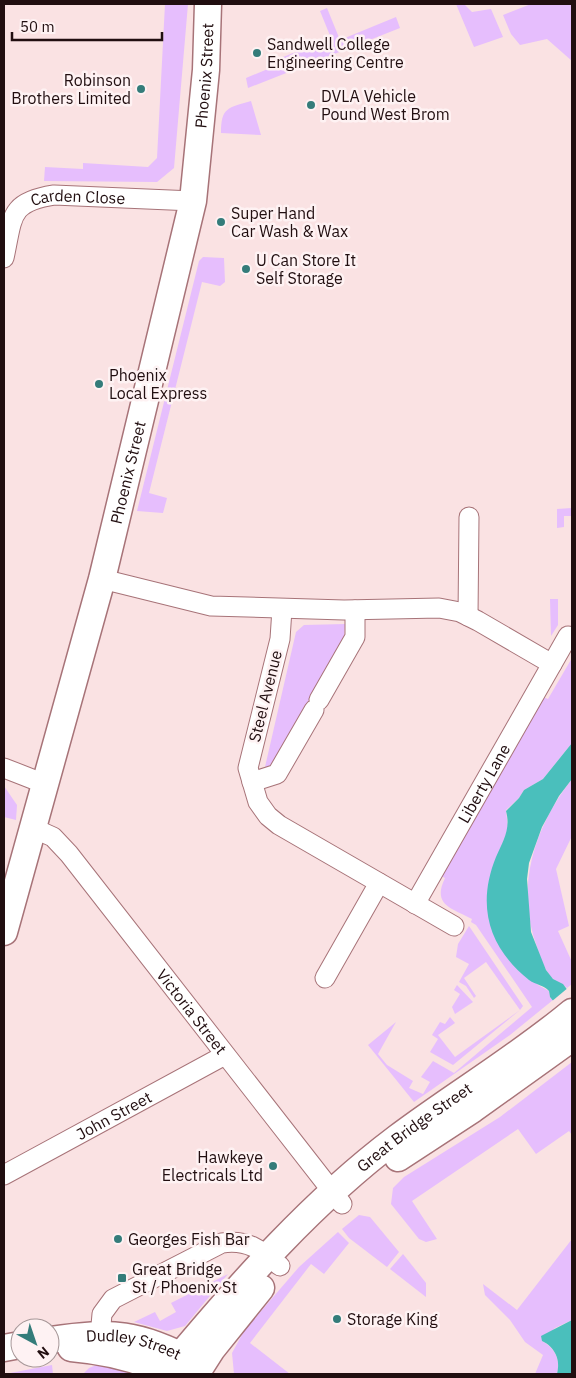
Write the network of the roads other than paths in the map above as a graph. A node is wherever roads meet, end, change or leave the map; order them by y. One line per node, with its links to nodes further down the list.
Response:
1 (208, 4): 2 (main road, Phoenix Street)
2 (193, 201): 3 (street, Carden Close); 6 (main road, Phoenix Street)
3 (12, 205): 4 (street, Carden Close)
4 (4, 258)
5 (469, 517): 9 (street)
6 (102, 579): 7 (street); 14 (main road, Phoenix Street)
7 (282, 609): 8 (street); 13 (street, Steel Avenue)
8 (355, 610): 9 (street); 13 (street)
9 (468, 616): 11 (street)
10 (568, 636): 11 (street, Liberty Lane)
11 (552, 664): 17 (street, Liberty Lane)
12 (4, 768): 14 (street)
13 (252, 782): 16 (street, Steel Avenue)
14 (45, 784): 15 (main road, Phoenix Street)
15 (33, 828): 19 (main road, Phoenix Street); 22 (street, Victoria Street)
16 (379, 883): 17 (street, Steel Avenue); 20 (street)
17 (415, 904): 18 (street, Steel Avenue)
18 (454, 926)
19 (4, 932)
20 (325, 978)
21 (567, 1030): 24 (main road, Great Bridge Street)
22 (225, 1055): 23 (street, John Street); 24 (street, Victoria Street)
23 (4, 1175)
24 (337, 1199): 25 (main road, Great Bridge Street)
25 (274, 1260): 27 (street); 29 (main road, Great Bridge Street)
26 (60, 1341): 27 (main road, Dudley Street)
27 (99, 1343): 28 (main road, Dudley Street); 29 (main road, Dudley Street)
28 (60, 1345)
29 (192, 1370)

